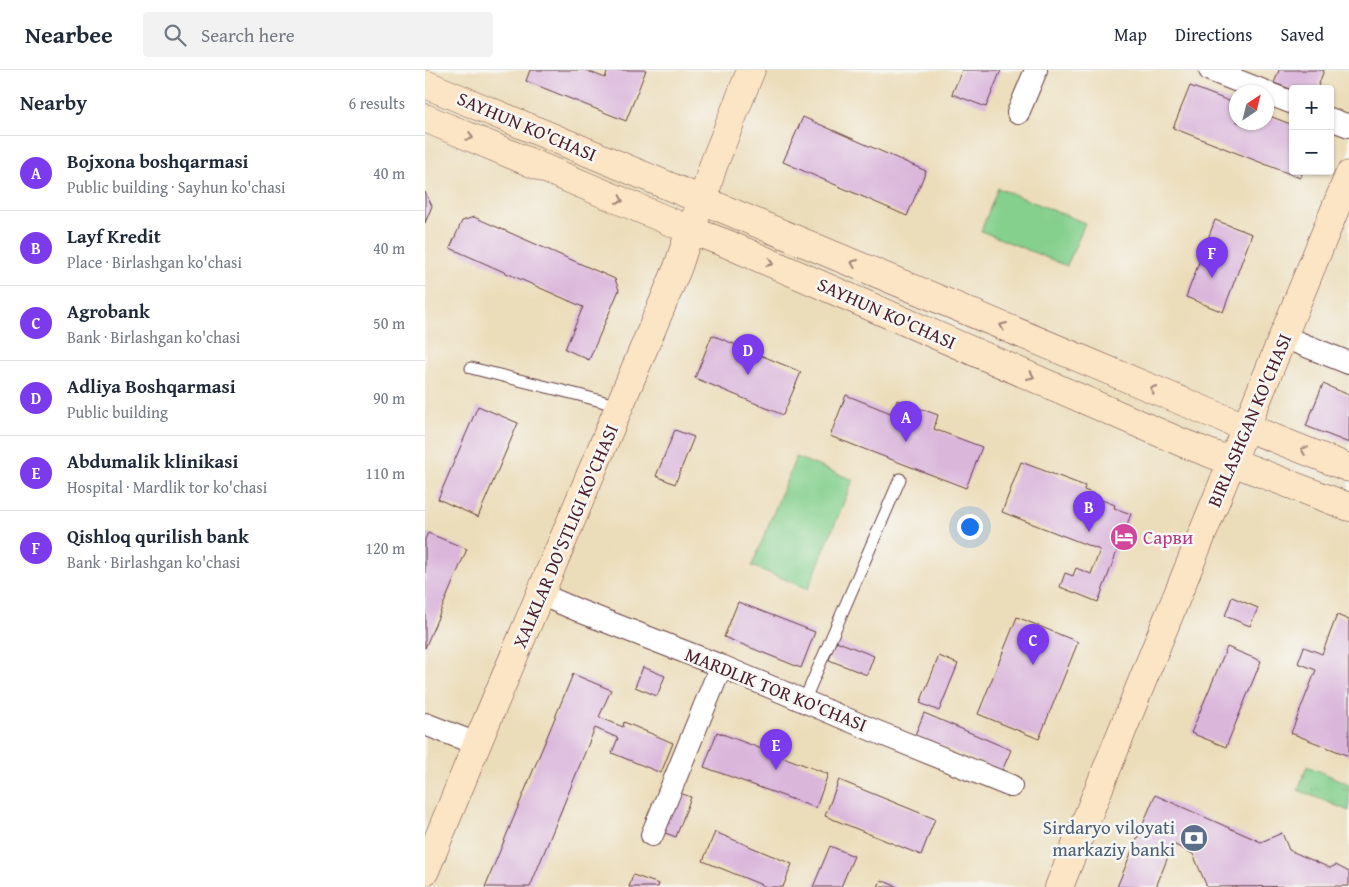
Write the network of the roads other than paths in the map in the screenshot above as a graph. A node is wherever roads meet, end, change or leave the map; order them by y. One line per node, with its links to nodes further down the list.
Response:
1 (751, 70): 13 (street, XALKLAR DO'STLIGI KO'CHASI)
2 (1036, 70): 8 (street)
3 (1211, 70): 5 (street)
4 (425, 84): 13 (street, SAYHUN KO'CHASI)
5 (1259, 85)
6 (1274, 93): 7 (street)
7 (1289, 101)
8 (1018, 113)
9 (425, 118): 14 (street, SAYHUN KO'CHASI, one-way to 14)
10 (1334, 120): 11 (street)
11 (1349, 126)
12 (1349, 175): 15 (street, BIRLASHGAN KO'CHASI)
13 (703, 200): 14 (street, XALKLAR DO'STLIGI KO'CHASI); 19 (street, SAYHUN KO'CHASI, one-way to 13)
14 (690, 230): 18 (street, XALKLAR DO'STLIGI KO'CHASI); 20 (street, SAYHUN KO'CHASI, one-way to 20)
15 (1284, 337): 16 (street); 19 (street, BIRLASHGAN KO'CHASI)
16 (1349, 363)
17 (471, 368): 18 (lane)
18 (619, 406): 24 (street, XALKLAR DO'STLIGI KO'CHASI)
19 (1245, 428): 20 (street, BIRLASHGAN KO'CHASI); 21 (street, SAYHUN KO'CHASI, one-way to 19)
20 (1232, 461): 23 (street, SAYHUN KO'CHASI); 32 (street, BIRLASHGAN KO'CHASI)
21 (1349, 468)
22 (899, 479): 26 (lane)
23 (1349, 507)
24 (541, 594): 25 (street, MARDLIK TOR KO'CHASI); 28 (street, XALKLAR DO'STLIGI KO'CHASI)
25 (721, 666): 26 (street, MARDLIK TOR KO'CHASI); 30 (street)
26 (804, 701): 29 (street, MARDLIK TOR KO'CHASI)
27 (425, 724): 28 (street)
28 (477, 744): 31 (street, XALKLAR DO'STLIGI KO'CHASI)
29 (1011, 786)
30 (652, 835)
31 (425, 871)
32 (1059, 887)

